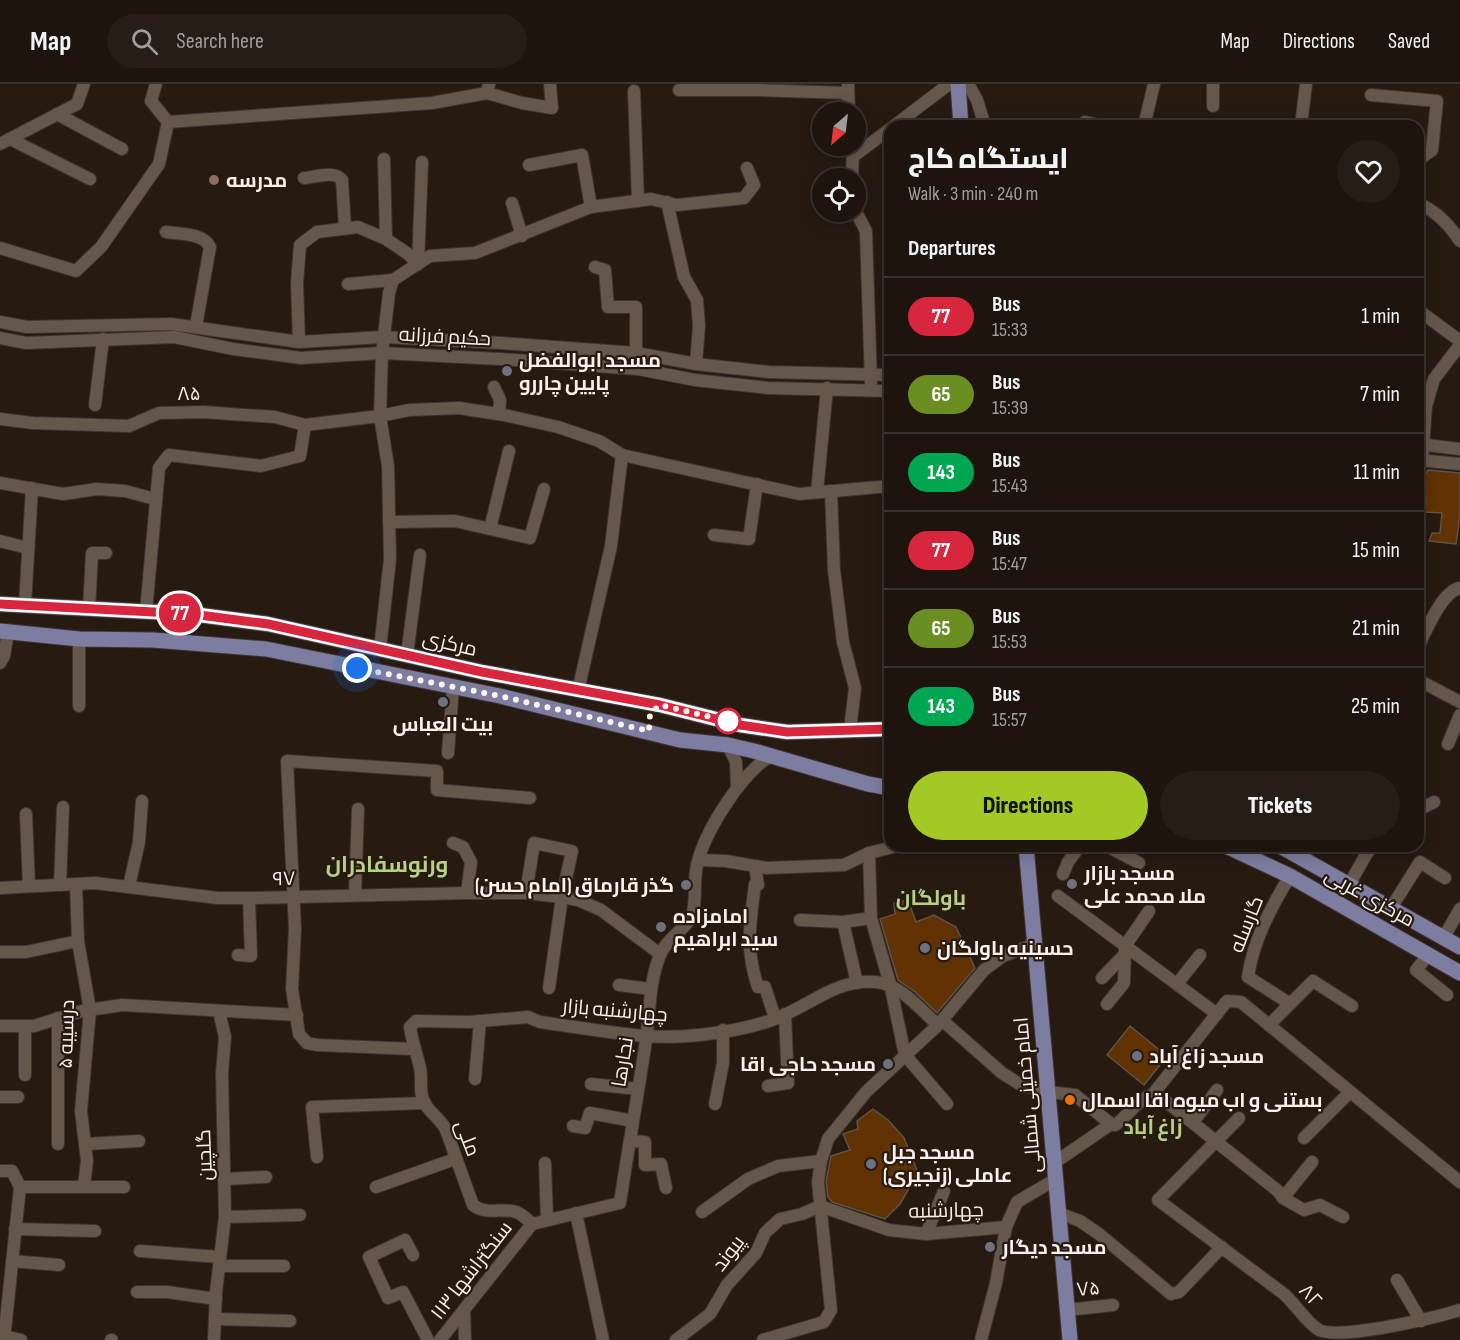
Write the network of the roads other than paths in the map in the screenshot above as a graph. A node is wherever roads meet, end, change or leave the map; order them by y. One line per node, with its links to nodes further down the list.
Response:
1 (84, 84): 17 (street)
2 (156, 84): 23 (street)
3 (550, 84): 11 (street)
4 (949, 84): 18 (street)
5 (958, 84): 19 (main road)
6 (968, 84): 20 (street)
7 (1154, 84): 21 (street)
8 (1213, 84): 16 (street)
9 (1306, 84): 22 (street)
10 (758, 87): 12 (street); 13 (street)
11 (488, 88): 23 (street)
12 (848, 89)
13 (679, 90)
14 (634, 91): 35 (street)
15 (1371, 95): 28 (street)
16 (1213, 106)
17 (57, 114): 25 (street); 27 (street)
18 (902, 120)
19 (961, 120)
20 (983, 120)
21 (1145, 120)
22 (1301, 120)
23 (168, 122): 46 (street)
24 (884, 133): 26 (street)
25 (5, 142): 34 (street)
26 (866, 144)
27 (122, 149)
28 (1424, 156)
29 (384, 159): 44 (street)
30 (422, 162): 47 (street)
31 (529, 165): 39 (street)
32 (747, 168): 36 (street)
33 (304, 178): 41 (street)
34 (90, 179)
35 (638, 201): 36 (street); 39 (street)
36 (667, 202): 63 (street)
37 (512, 203): 43 (street)
38 (1424, 205): 45 (street)
39 (591, 207): 43 (street)
40 (862, 222): 64 (street)
41 (345, 228): 44 (street); 58 (street)
42 (166, 232): 53 (street)
43 (522, 236): 47 (street)
44 (386, 239): 47 (street)
45 (1460, 241)
46 (0, 248)
47 (418, 264): 49 (street)
48 (595, 267): 62 (street)
49 (393, 280): 50 (street); 55 (street)
50 (348, 284)
51 (1424, 315): 59 (street)
52 (0, 322): 53 (street, حکیم فرزانه)
53 (196, 326): 54 (street, حکیم فرزانه)
54 (236, 333): 58 (street, حکیم فرزانه); 60 (street)
55 (383, 337): 58 (street, حکیم فرزانه); 61 (street); 62 (street, حکیم فرزانه)
56 (0, 338): 57 (street, حکیم فرزانه)
57 (103, 339): 60 (street, حکیم فرزانه); 71 (street)
58 (299, 342)
59 (1460, 343): 70 (street)
60 (233, 349): 61 (street, حکیم فرزانه)
61 (382, 353): 67 (street, حکیم فرزانه); 73 (street)
62 (636, 353): 63 (street, حکیم فرزانه)
63 (696, 364): 64 (street, حکیم فرزانه)
64 (870, 375): 65 (street, حکیم فرزانه); 68 (street)
65 (884, 375)
66 (494, 387): 72 (street)
67 (826, 388): 68 (street, حکیم فرزانه); 88 (street)
68 (872, 391): 69 (street, حکیم فرزانه)
69 (884, 391)
70 (1424, 400)
71 (94, 405)
72 (499, 414): 73 (street, ۸۵); 79 (street, ۸۵)
73 (380, 416): 75 (street, ۸۵); 90 (street)
74 (0, 419): 75 (street, ۸۵)
75 (305, 425): 89 (street)
76 (1424, 444): 77 (street)
77 (1460, 448)
78 (509, 452): 91 (street)
79 (622, 455): 83 (street, ۸۵); 110 (street)
80 (1424, 460): 81 (street)
81 (1460, 464)
82 (0, 483): 85 (street)
83 (757, 484): 88 (street, ۸۵); 92 (street)
84 (884, 487): 87 (street, ۸۵)
85 (32, 488): 89 (street); 94 (street)
86 (544, 489): 91 (street)
87 (831, 491): 88 (street, ۸۵); 115 (street)
88 (817, 492)
89 (155, 499): 101 (street)
90 (389, 522): 91 (street); 105 (street)
91 (490, 529)
92 (714, 535)
93 (0, 541): 94 (street)
94 (28, 548): 99 (street)
95 (106, 553): 100 (street)
96 (420, 555): 106 (street)
97 (1460, 588): 102 (street)
98 (0, 604): 99 (main road, مرکزی)
99 (25, 605): 100 (main road, مرکزی)
100 (89, 610): 101 (main road, مرکزی)
101 (146, 612): 105 (main road, مرکزی)
102 (1424, 626)
103 (4, 631): 104 (main road); 107 (street)
104 (79, 639): 109 (main road); 113 (street)
105 (380, 649): 106 (main road, مرکزی)
106 (407, 655): 110 (main road, مرکزی)
107 (0, 663)
108 (1424, 683): 111 (street)
109 (453, 687): 116 (main road); 120 (street)
110 (578, 691): 112 (main road, مرکزی)
111 (1460, 702)
112 (660, 705): 115 (main road, مرکزی); 116 (main road)
113 (79, 706)
114 (1460, 715): 118 (street)
115 (850, 730): 117 (main road, مرکزی)
116 (649, 731): 119 (main road)
117 (884, 731)
118 (1448, 744)
119 (728, 745): 121 (main road); 122 (street)
120 (448, 753)
121 (772, 755): 122 (street, نجارها); 123 (main road)
122 (737, 787): 140 (street, نجارها)
123 (884, 787)
124 (530, 798): 158 (street)
125 (142, 801): 150 (street)
126 (1434, 802): 128 (street)
127 (63, 807): 148 (street)
128 (1424, 807)
129 (358, 809): 154 (street)
130 (26, 814): 149 (street)
131 (453, 843): 152 (street)
132 (884, 850): 139 (street)
133 (1027, 852): 167 (main road, امام خمینی شمالی)
134 (1076, 852): 143 (street)
135 (1118, 852): 141 (street)
136 (1239, 852): 144 (main road, مرکزی غربی)
137 (1305, 852): 147 (main road, مرکزی غربی)
138 (1368, 852): 147 (street)
139 (869, 854): 142 (street); 162 (street)
140 (699, 860): 142 (street); 171 (street, نجارها)
141 (1139, 863)
142 (755, 866): 191 (street)
143 (1064, 874)
144 (1290, 876): 172 (main road, مرکزی غربی); 184 (street, گارسله)
145 (1445, 878): 159 (street)
146 (76, 884): 148 (street, ۹۷); 150 (street, ۹۷); 166 (street, درسیبه ۵)
147 (1350, 884): 159 (main road, مرکزی غربی)
148 (60, 885): 149 (street, ۹۷)
149 (29, 886): 151 (street, ۹۷)
150 (129, 886): 157 (street, ۹۷)
151 (0, 888)
152 (467, 893): 153 (street, ۹۷); 154 (street, ۹۷)
153 (526, 893): 156 (street, ۹۷); 156 (street)
154 (355, 895): 158 (street, ۹۷)
155 (1058, 896): 169 (street)
156 (561, 897): 171 (street, ۹۷); 181 (street)
157 (249, 898): 158 (street, ۹۷); 173 (street)
158 (293, 898): 190 (street)
159 (1391, 908): 165 (main road, مرکزی غربی)
160 (1460, 909): 165 (street)
161 (1149, 911): 169 (street)
162 (871, 918): 164 (street); 178 (street)
163 (800, 920): 164 (street)
164 (843, 922): 177 (street)
165 (1444, 938): 168 (main road, مرکزی غربی)
166 (78, 941): 170 (street); 187 (street, درسیبه ۵)
167 (1035, 944): 194 (street); 208 (main road, امام خمینی شمالی)
168 (1460, 947)
169 (1125, 950): 176 (street); 179 (street); 185 (street)
170 (0, 952)
171 (660, 954): 182 (street, نجارها)
172 (1429, 954): 175 (main road, مرکزی غربی); 183 (street)
173 (238, 955)
174 (1200, 955): 179 (street)
175 (1460, 973)
176 (1102, 978)
177 (857, 982): 178 (street, چهارشنبه بازار); 191 (street, چهارشنبه بازار)
178 (890, 984): 194 (street); 201 (street)
179 (1177, 984): 189 (street)
180 (619, 985): 182 (street)
181 (549, 987)
182 (651, 989): 199 (street, نجارها)
183 (1447, 995)
184 (1289, 1003): 186 (street); 195 (street)
185 (1107, 1004)
186 (1352, 1006)
187 (86, 1010): 188 (street); 192 (street); 226 (street, درسیبه ۵)
188 (219, 1011): 190 (street); 235 (street, گلچین)
189 (1217, 1014): 195 (street); 210 (street)
190 (297, 1015): 200 (street)
191 (780, 1016): 198 (street, چهارشنبه بازار); 205 (street)
192 (58, 1018): 197 (street); 225 (street)
193 (480, 1021): 199 (street, چهارشنبه بازار); 200 (street, چهارشنبه بازار); 203 (street)
194 (941, 1023): 201 (street); 208 (street)
195 (1269, 1025): 209 (street)
196 (0, 1026): 197 (street)
197 (26, 1026): 202 (street)
198 (723, 1030): 199 (street, چهارشنبه بازار); 214 (street)
199 (646, 1036): 206 (street, نجارها)
200 (413, 1049): 213 (street)
201 (904, 1055): 215 (street); 229 (street)
202 (25, 1075)
203 (475, 1078)
204 (591, 1084): 206 (street)
205 (768, 1086)
206 (638, 1089): 217 (street, نجارها)
207 (1217, 1090): 218 (street)
208 (1048, 1092): 219 (street); 233 (main road, امام خمینی شمالی)
209 (1350, 1092): 221 (street); 236 (street)
210 (1153, 1094): 218 (street); 219 (street)
211 (0, 1096): 212 (street)
212 (18, 1097)
213 (425, 1104): 227 (street); 228 (street, ملی)
214 (715, 1104)
215 (947, 1104)
216 (1239, 1118): 222 (street)
217 (633, 1121): 220 (street); 224 (street, نجارها)
218 (1193, 1122): 222 (street)
219 (1112, 1124): 233 (street)
220 (573, 1126)
221 (1304, 1138)
222 (1215, 1140): 243 (street); 257 (street, ۸۲)
223 (139, 1141): 226 (street)
224 (630, 1141): 241 (street); 246 (street, نجارها)
225 (58, 1143)
226 (85, 1144): 237 (street, درسیبه ۵)
227 (316, 1157)
228 (455, 1159): 240 (street); 252 (street, ملی)
229 (821, 1161): 244 (street); 245 (street)
230 (1312, 1162): 243 (street)
231 (545, 1163): 251 (street)
232 (0, 1171): 238 (street)
233 (1055, 1171): 247 (main road, امام خمینی شمالی); 253 (street)
234 (266, 1177): 235 (street)
235 (224, 1179): 249 (street, گلچین)
236 (1460, 1182)
237 (84, 1186): 238 (street); 239 (street)
238 (20, 1187): 254 (street)
239 (124, 1187)
240 (376, 1187)
241 (666, 1188)
242 (944, 1191): 256 (street)
243 (1282, 1198): 250 (street)
244 (820, 1206): 256 (street, چهارشنبه); 282 (street, پیوند); 283 (street)
245 (702, 1212)
246 (576, 1213): 251 (street, نجارها); 281 (street)
247 (1059, 1213): 257 (street); 268 (main road, امام خمینی شمالی)
248 (300, 1215): 249 (street)
249 (225, 1217): 261 (street, گلچین)
250 (1343, 1217)
251 (547, 1220): 252 (street, نجارها)
252 (532, 1224): 270 (street, سنگتراشها ۱۱۳)
253 (1005, 1227): 256 (street, چهارشنبه); 284 (street)
254 (15, 1228): 255 (street); 260 (street)
255 (95, 1231)
256 (926, 1234)
257 (1222, 1248): 275 (street, ۸۲)
258 (140, 1251): 261 (street)
259 (413, 1255): 278 (street)
260 (12, 1261): 262 (street); 274 (street)
261 (220, 1262): 263 (street); 266 (street, گلچین)
262 (59, 1265)
263 (284, 1266)
264 (1397, 1280): 273 (street)
265 (137, 1292): 266 (street)
266 (216, 1299): 271 (street, گلچین)
267 (1113, 1305): 268 (street, ۷۵)
268 (1067, 1310): 285 (main road, امام خمینی شمالی)
269 (1460, 1310): 273 (street, ۸۲)
270 (464, 1311): 279 (street, سنگتراشها ۱۱۳); 280 (street)
271 (215, 1319): 272 (street); 277 (street, گلچین)
272 (290, 1320)
273 (1420, 1321): 275 (street, ۸۲)
274 (2, 1337): 276 (street)
275 (1352, 1337)
276 (21, 1340)
277 (214, 1340)
278 (428, 1340)
279 (440, 1340)
280 (465, 1340)
281 (603, 1340)
282 (676, 1340)
283 (763, 1340)
284 (981, 1340)
285 (1070, 1340)

